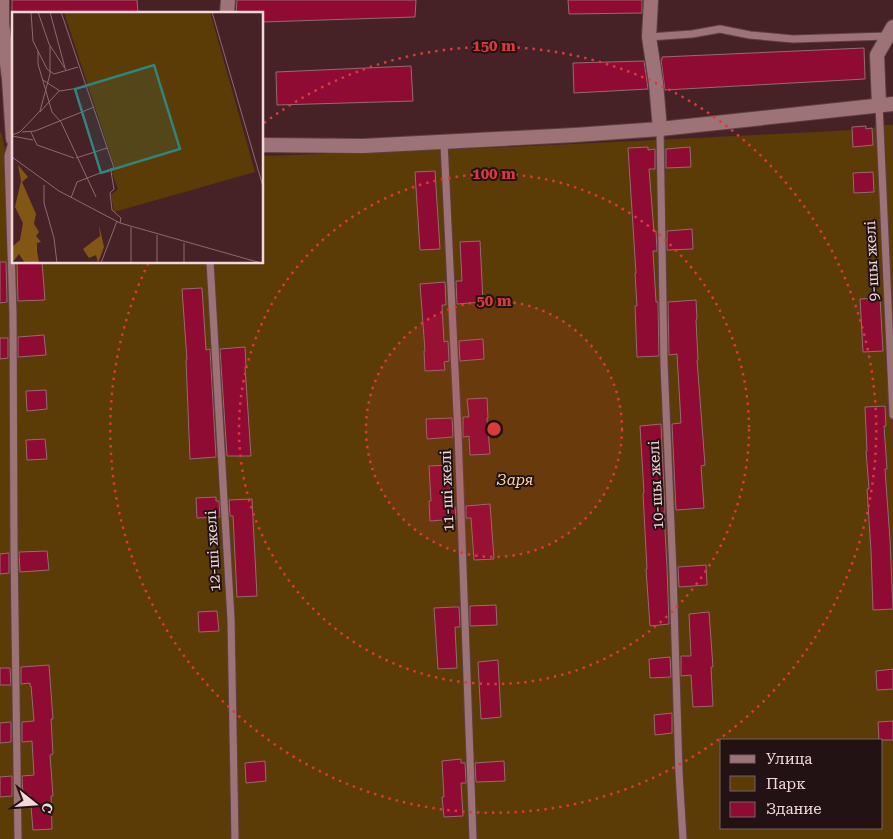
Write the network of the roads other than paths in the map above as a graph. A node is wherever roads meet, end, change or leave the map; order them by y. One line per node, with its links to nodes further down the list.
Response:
1 (2, 0): 5 (street)
2 (651, 0): 4 (street)
3 (891, 33): 4 (lane); 6 (street)
4 (649, 37): 9 (street)
5 (11, 79): 7 (street)
6 (886, 105): 9 (street); 15 (lane, 9-шы желі)
7 (12, 109)
8 (0, 114): 10 (street)
9 (660, 129): 12 (street); 19 (lane, 10-шы желі)
10 (12, 137)
11 (12, 142): 16 (lane)
12 (444, 143): 13 (street); 18 (lane, 11-ші желі)
13 (264, 145)
14 (210, 264): 17 (lane, 12-ші желі)
15 (893, 415)
16 (18, 839)
17 (235, 839)
18 (473, 839)
19 (683, 839)

